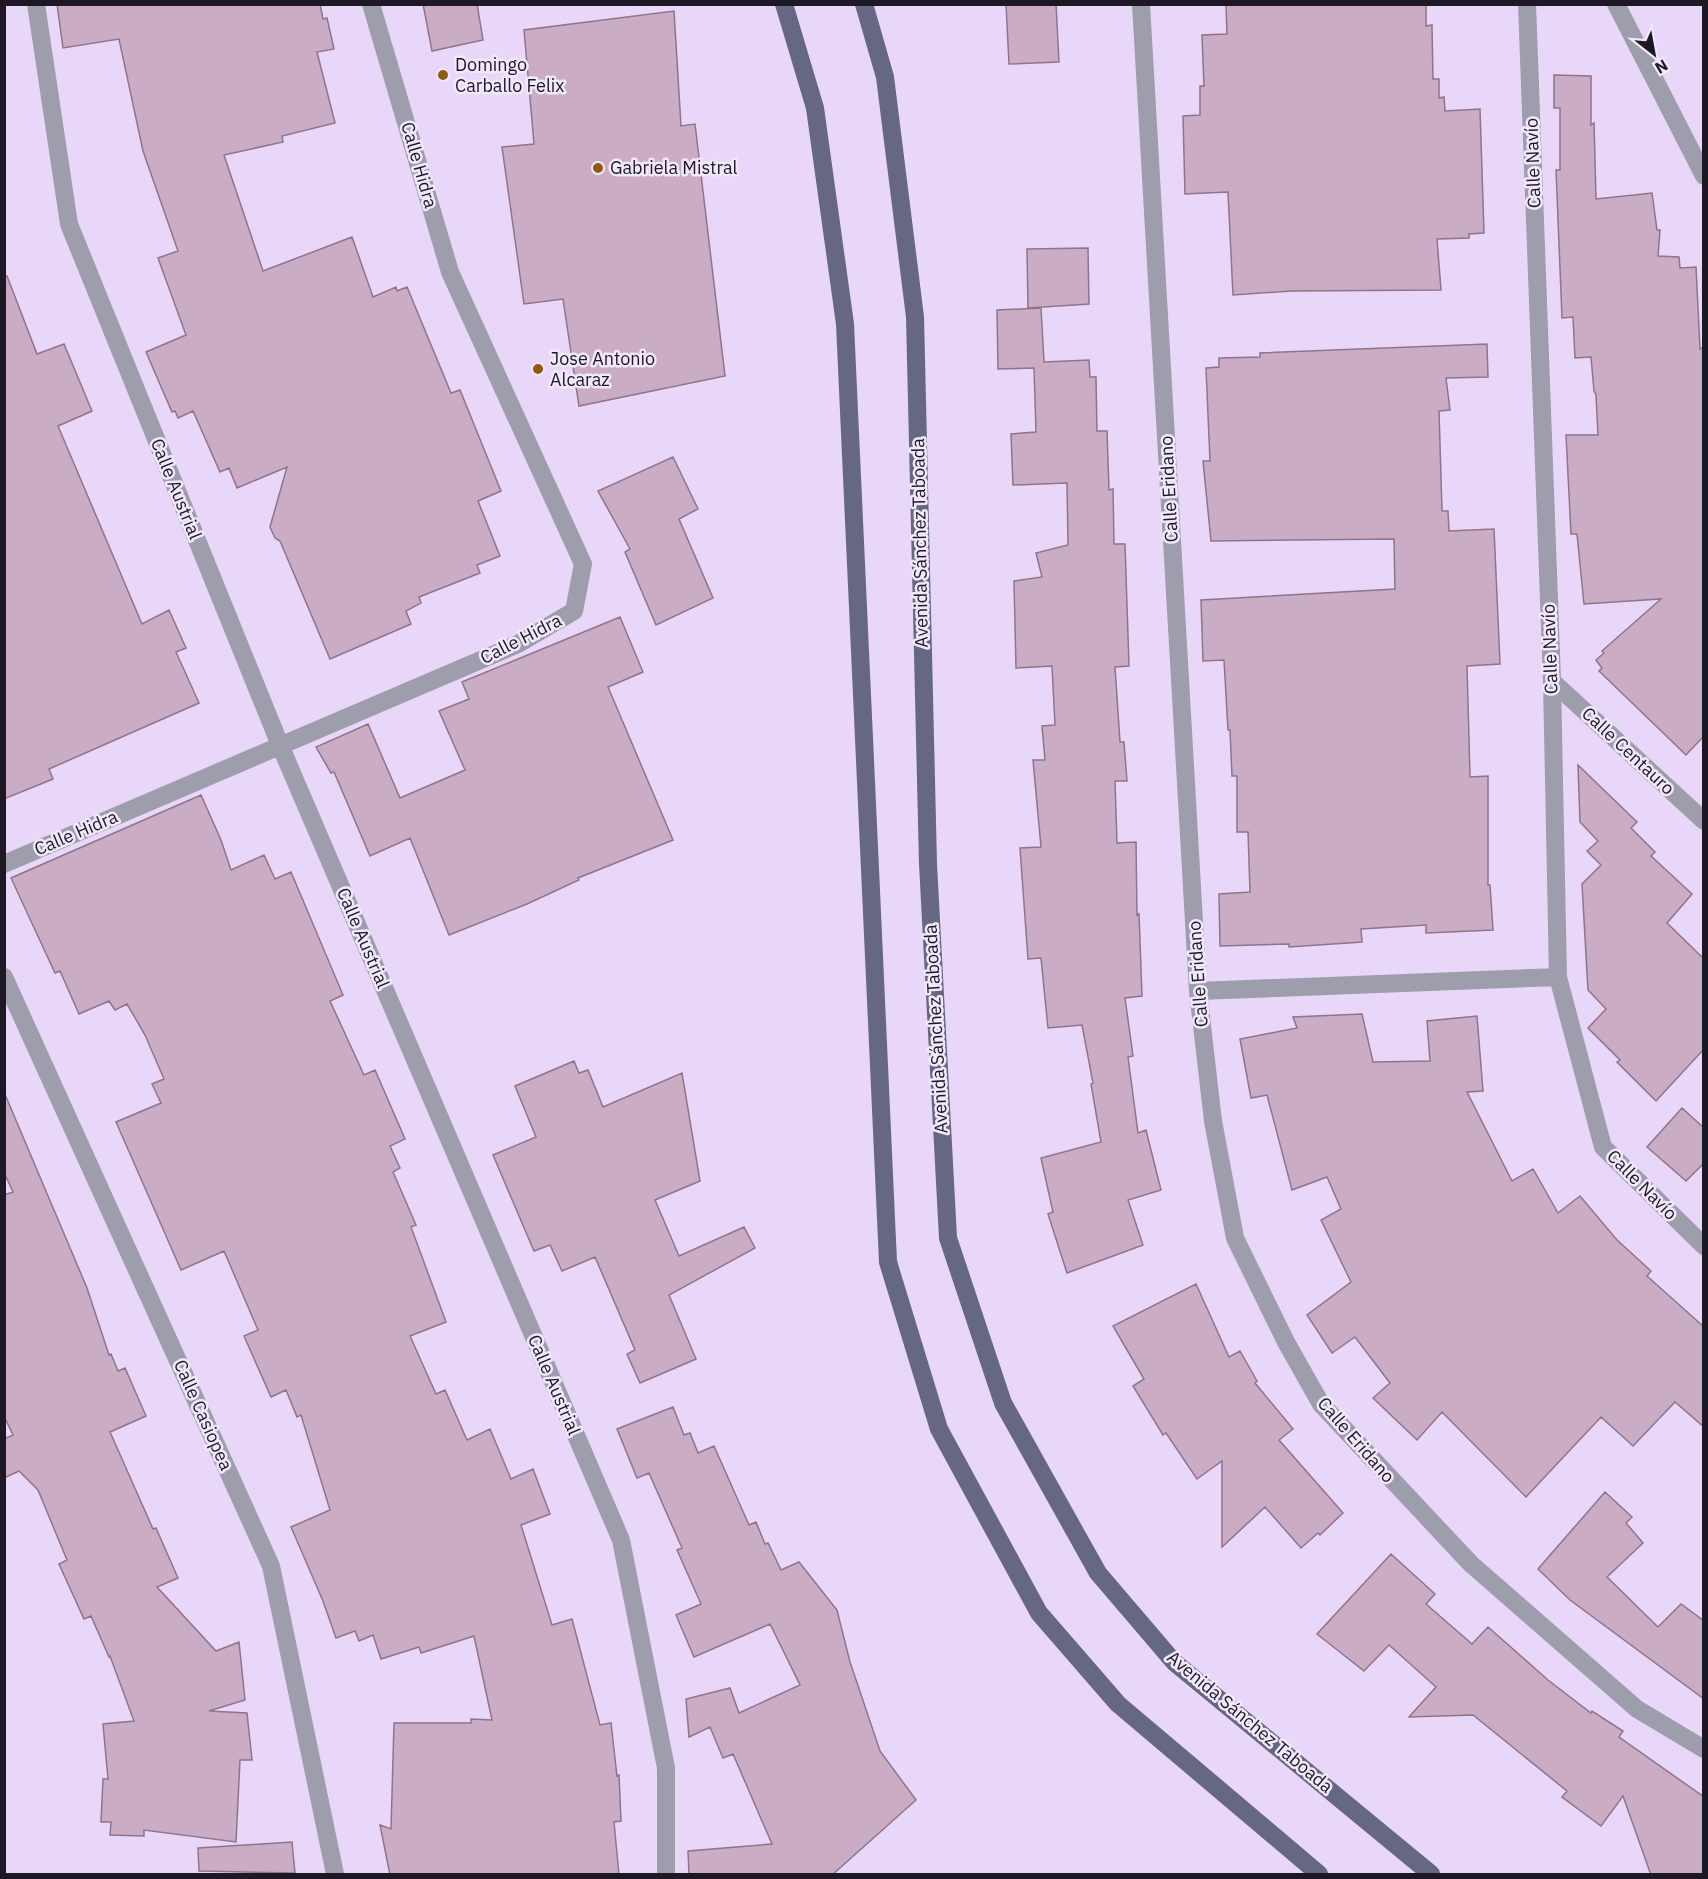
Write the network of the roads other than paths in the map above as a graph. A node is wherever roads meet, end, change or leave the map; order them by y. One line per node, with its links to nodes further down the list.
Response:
1 (36, 4): 10 (street, Calle Austrial)
2 (371, 4): 10 (street, Calle Hidra)
3 (784, 4): 20 (main road)
4 (864, 4): 21 (main road, Avenida Sánchez Taboada)
5 (1141, 4): 15 (street, Calle Eridano)
6 (1527, 4): 9 (street, Calle Navío)
7 (1616, 4): 8 (street)
8 (1704, 176)
9 (1552, 681): 11 (street, Calle Centauro); 14 (street, Calle Navío)
10 (280, 745): 12 (street, Calle Hidra); 19 (street, Calle Austrial)
11 (1704, 821)
12 (4, 864)
13 (4, 977): 18 (street, Calle Casiopea)
14 (1558, 977): 15 (street); 16 (street, Calle Navío)
15 (1198, 991): 17 (street, Calle Eridano)
16 (1704, 1246)
17 (1704, 1749)
18 (335, 1875)
19 (666, 1875)
20 (1319, 1875)
21 (1431, 1875)

